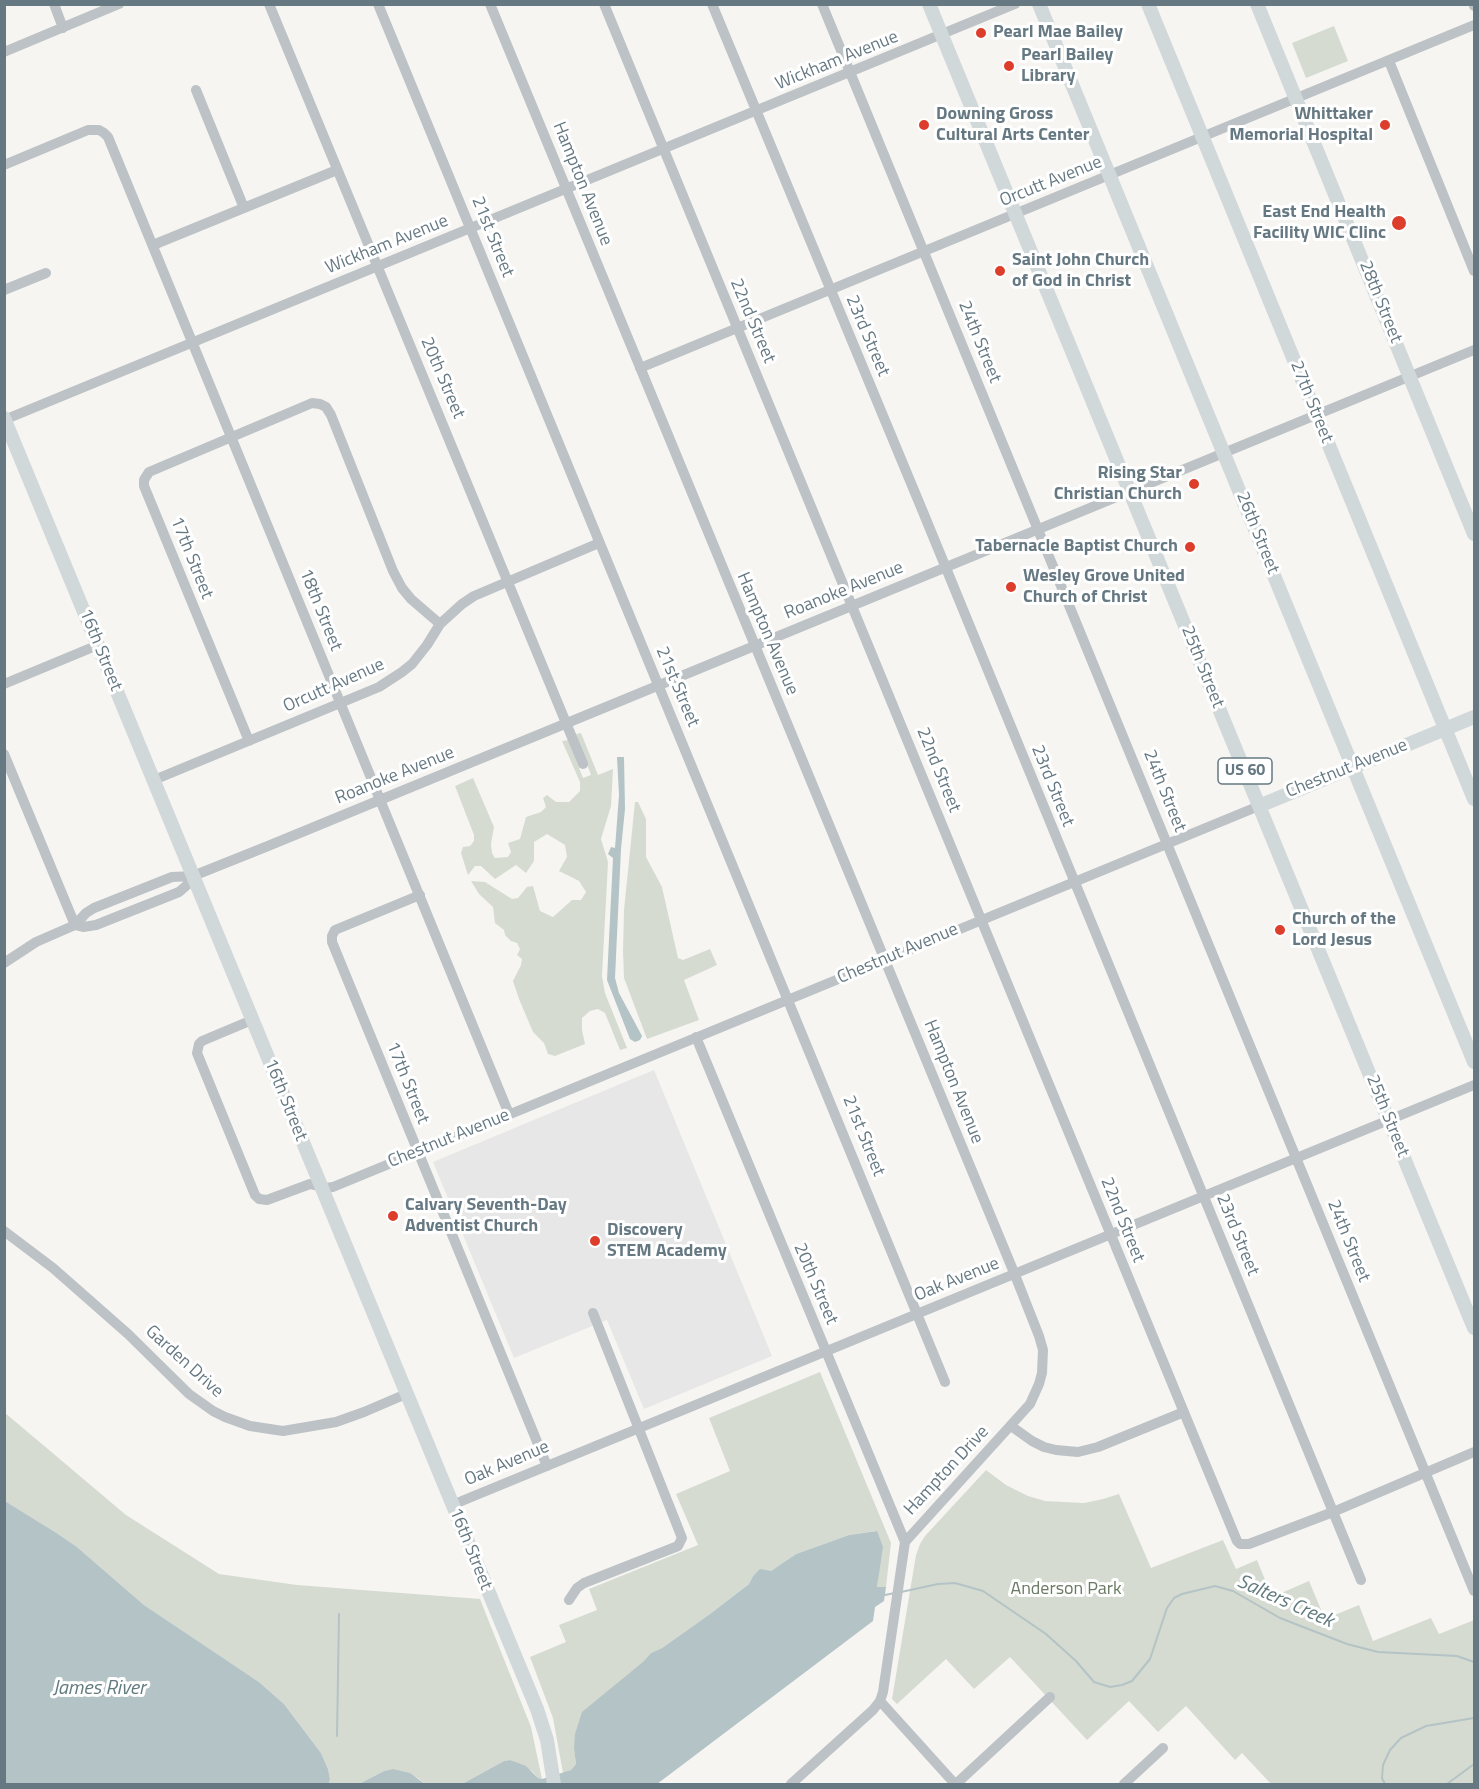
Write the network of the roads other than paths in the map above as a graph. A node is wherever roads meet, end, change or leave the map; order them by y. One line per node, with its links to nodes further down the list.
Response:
1 (54, 4): 15 (street)
2 (119, 4): 15 (street)
3 (269, 4): 26 (street, 20th Street)
4 (378, 4): 31 (street, 21st Street)
5 (490, 4): 28 (street, Hampton Avenue)
6 (604, 4): 24 (street, 22nd Street)
7 (712, 4): 22 (street, 23rd Street)
8 (822, 4): 19 (street, 24th Street)
9 (929, 4): 16 (main road, 25th Street / US 60)
10 (1016, 4): 16 (street, Wickham Avenue)
11 (1039, 4): 27 (main road, 26th Street)
12 (1148, 4): 23 (main road, 27th Street)
13 (1257, 4): 21 (main road, 28th Street)
14 (1474, 25): 18 (street, Orcutt Avenue)
15 (63, 28): 17 (street)
16 (942, 35): 19 (street, Wickham Avenue); 30 (main road, 25th Street / US 60)
17 (4, 52)
18 (1389, 61): 21 (street, Orcutt Avenue); 35 (street)
19 (850, 74): 22 (street, Wickham Avenue); 33 (street, 24th Street)
20 (196, 90): 29 (street)
21 (1296, 99): 23 (street, Orcutt Avenue); 43 (main road, 28th Street)
22 (756, 112): 24 (street, Wickham Avenue); 38 (street, 23rd Street)
23 (1202, 137): 27 (street, Orcutt Avenue); 44 (main road, 27th Street)
24 (663, 150): 28 (street, Wickham Avenue); 39 (street, 22nd Street)
25 (4, 165): 32 (street, 18th Street)
26 (337, 170): 29 (street); 34 (street, 20th Street)
27 (1110, 175): 30 (street, Orcutt Avenue); 47 (main road, 26th Street)
28 (567, 190): 31 (street, Wickham Avenue); 42 (street, Hampton Avenue)
29 (244, 208): 32 (street)
30 (1015, 214): 33 (street, Orcutt Avenue); 48 (main road, 25th Street / US 60)
31 (471, 229): 34 (street, Wickham Avenue); 51 (street, 21st Street)
32 (153, 245): 40 (street, 18th Street)
33 (924, 252): 38 (street, Orcutt Avenue); 49 (street, 24th Street)
34 (378, 267): 40 (street, Wickham Avenue); 53 (street, 20th Street)
35 (1474, 271)
36 (46, 273): 37 (street)
37 (4, 290)
38 (830, 290): 39 (street, Orcutt Avenue); 52 (street, 23rd Street)
39 (738, 328): 42 (street, Orcutt Avenue); 54 (street, 22nd Street)
40 (193, 343): 45 (street, Wickham Avenue); 46 (street, 18th Street)
41 (1474, 350): 43 (street, Roanoke Avenue)
42 (640, 368): 57 (street, Hampton Avenue)
43 (1410, 376): 44 (street, Roanoke Avenue); 50 (main road, 28th Street)
44 (1316, 414): 47 (street, Roanoke Avenue); 63 (main road, 27th Street)
45 (5, 420): 56 (main road, 16th Street)
46 (232, 437): 55 (street, 17th Street); 60 (street, 18th Street); 64 (street, 17th Street)
47 (1224, 453): 48 (street, Roanoke Avenue); 67 (main road, 26th Street)
48 (1130, 492): 49 (street, Roanoke Avenue); 71 (main road, 25th Street / US 60)
49 (1038, 529): 52 (street, Roanoke Avenue); 72 (street, 24th Street)
50 (1474, 534)
51 (599, 543): 53 (street, Orcutt Avenue); 59 (street, 21st Street)
52 (945, 568): 54 (street, Roanoke Avenue); 74 (street, 23rd Street)
53 (508, 581): 55 (street, Orcutt Avenue); 62 (street, 20th Street)
54 (852, 606): 57 (street, Roanoke Avenue); 76 (street, 22nd Street)
55 (440, 624): 60 (street, Orcutt Avenue)
56 (98, 645): 58 (street); 68 (main road, 16th Street)
57 (754, 646): 59 (street, Roanoke Avenue); 78 (street, Hampton Avenue)
58 (4, 684)
59 (658, 686): 62 (street, Roanoke Avenue); 80 (street, 21st Street)
60 (341, 703): 64 (street, Orcutt Avenue); 70 (street, 18th Street)
61 (1474, 717): 63 (main road, Chestnut Avenue)
62 (567, 723): 66 (street, 20th Street); 70 (street, Roanoke Avenue)
63 (1446, 729): 67 (main road, Chestnut Avenue); 69 (main road, 27th Street)
64 (249, 741): 68 (street, Orcutt Avenue)
65 (4, 754): 77 (street)
66 (583, 764)
67 (1353, 767): 71 (main road, Chestnut Avenue); 83 (main road, 26th Street)
68 (154, 780): 73 (main road, 16th Street)
69 (1474, 799)
70 (381, 800): 73 (street, Roanoke Avenue); 75 (street, 18th Street)
71 (1259, 806): 72 (street, Chestnut Avenue); 86 (main road, 25th Street / US 60)
72 (1167, 843): 74 (street, Chestnut Avenue); 88 (street, 24th Street)
73 (193, 876): 77 (street, Roanoke Avenue); 77 (street, Roanoke Avenue); 81 (main road, 16th Street)
74 (1074, 882): 76 (street, Chestnut Avenue); 90 (street, 23rd Street)
75 (420, 894): 85 (street, 18th Street); 87 (street, 17th Street)
76 (981, 920): 78 (street, Chestnut Avenue); 92 (street, 22nd Street)
77 (75, 925): 79 (street, Roanoke Avenue)
78 (885, 960): 80 (street, Chestnut Avenue); 93 (street, Hampton Avenue)
79 (4, 963)
80 (789, 1000): 82 (street, Chestnut Avenue); 95 (street, 21st Street)
81 (252, 1020): 89 (main road, 16th Street); 89 (street, Chestnut Avenue)
82 (696, 1037): 85 (street, Chestnut Avenue); 97 (street, 20th Street)
83 (1474, 1062)
84 (1474, 1085): 86 (street, Oak Avenue)
85 (509, 1114): 87 (street, Chestnut Avenue)
86 (1389, 1120): 88 (street, Oak Avenue); 96 (main road, 25th Street / US 60)
87 (418, 1152): 89 (street, Chestnut Avenue); 104 (street, 17th Street)
88 (1296, 1158): 90 (street, Oak Avenue); 105 (street, 24th Street)
89 (320, 1186): 99 (main road, 16th Street)
90 (1203, 1197): 92 (street, Oak Avenue); 107 (street, 23rd Street)
91 (4, 1231): 99 (street, Garden Drive)
92 (1110, 1235): 93 (street, Oak Avenue); 100 (street, 22nd Street)
93 (1015, 1275): 95 (street, Oak Avenue); 101 (street, Hampton Drive)
94 (593, 1313): 102 (street)
95 (918, 1314): 97 (street, Oak Avenue); 98 (street, 21st Street)
96 (1474, 1328)
97 (826, 1352): 102 (street, Oak Avenue); 108 (street, 20th Street)
98 (945, 1382)
99 (406, 1394): 106 (main road, 16th Street)
100 (1185, 1412): 101 (street); 107 (street, 22nd Street)
101 (1011, 1426): 108 (street, Hampton Drive)
102 (639, 1428): 104 (street, Oak Avenue); 111 (street)
103 (1474, 1452): 105 (street)
104 (547, 1466): 106 (street, Oak Avenue)
105 (1425, 1473): 107 (street); 110 (street, 24th Street)
106 (452, 1505): 115 (main road, 16th Street)
107 (1332, 1512): 109 (street, 23rd Street)
108 (905, 1542): 113 (street, Hampton Drive)
109 (1361, 1580)
110 (1474, 1591)
111 (569, 1600)
112 (1050, 1697): 117 (street)
113 (880, 1701): 116 (street); 117 (street)
114 (1163, 1748): 118 (street)
115 (554, 1785)
116 (791, 1785)
117 (955, 1785)
118 (1124, 1785)

